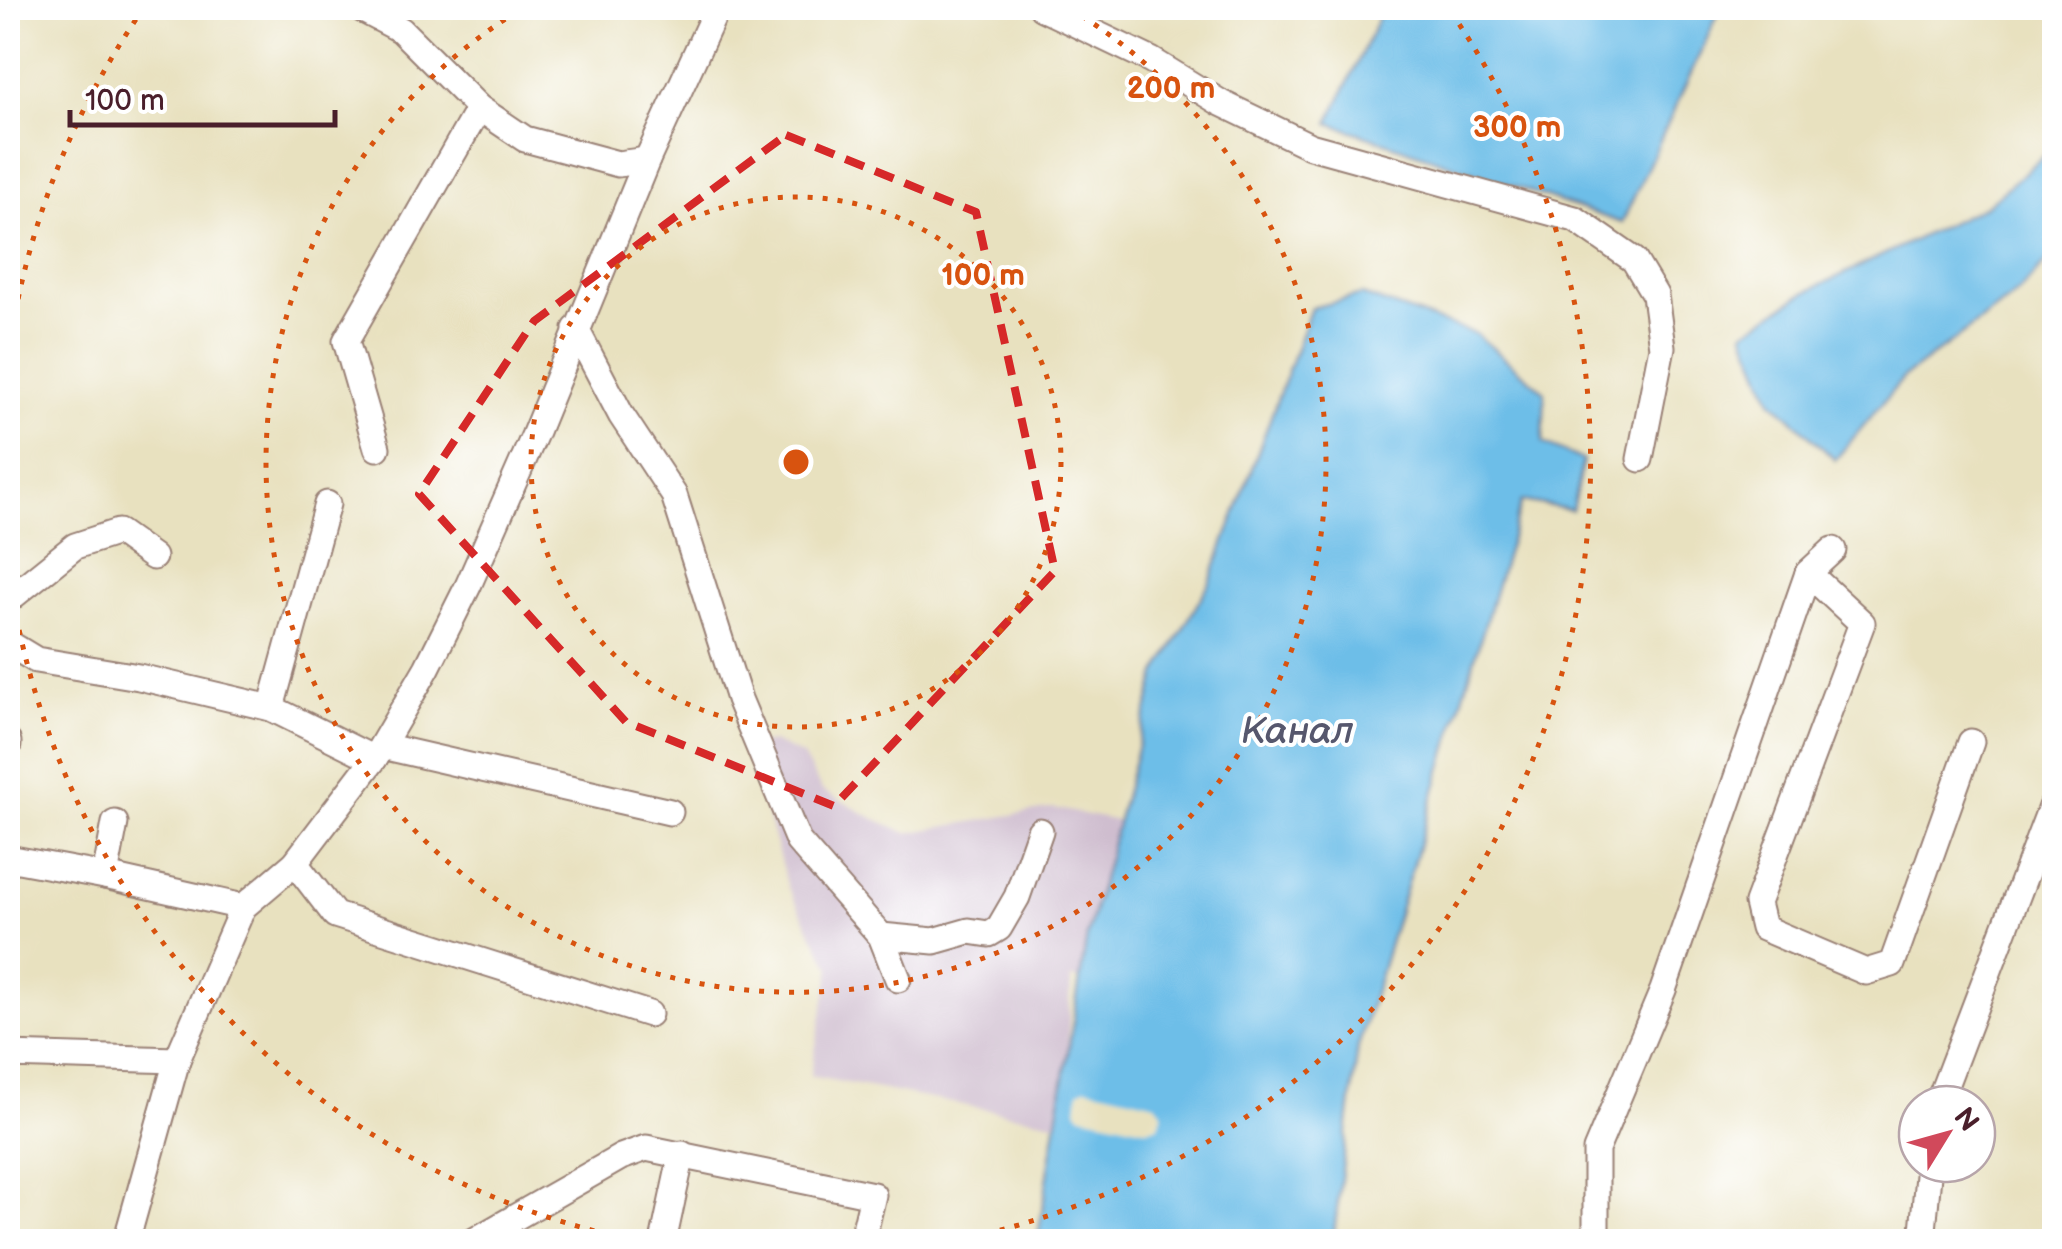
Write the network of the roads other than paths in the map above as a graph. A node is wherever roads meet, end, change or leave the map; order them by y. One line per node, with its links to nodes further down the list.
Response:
1 (359, 8): 4 (street)
2 (717, 8): 5 (street)
3 (1042, 8): 8 (street)
4 (479, 108): 5 (street); 7 (street)
5 (647, 160): 6 (street)
6 (576, 329): 17 (street); 26 (street)
7 (377, 448)
8 (1640, 459)
9 (327, 504): 15 (street)
10 (1832, 550): 12 (street)
11 (154, 558): 13 (street)
12 (1808, 572): 16 (street); 38 (street)
13 (8, 600)
14 (8, 642): 15 (street)
15 (271, 708): 17 (street)
16 (1971, 742)
17 (378, 752): 19 (street); 23 (street)
18 (2051, 807): 31 (street)
19 (670, 812)
20 (115, 823): 24 (street)
21 (1040, 831): 26 (street)
22 (8, 858): 24 (street)
23 (294, 863): 25 (street); 28 (street)
24 (106, 876): 25 (street)
25 (243, 907): 30 (street)
26 (881, 936): 27 (street)
27 (898, 979)
28 (649, 1014)
29 (8, 1055): 30 (street)
30 (178, 1060): 35 (street)
31 (1946, 1084)
32 (682, 1154): 34 (street); 36 (street); 37 (street)
33 (1927, 1184): 39 (street)
34 (481, 1239)
35 (126, 1242)
36 (663, 1242)
37 (862, 1242)
38 (1596, 1242)
39 (1922, 1242)

